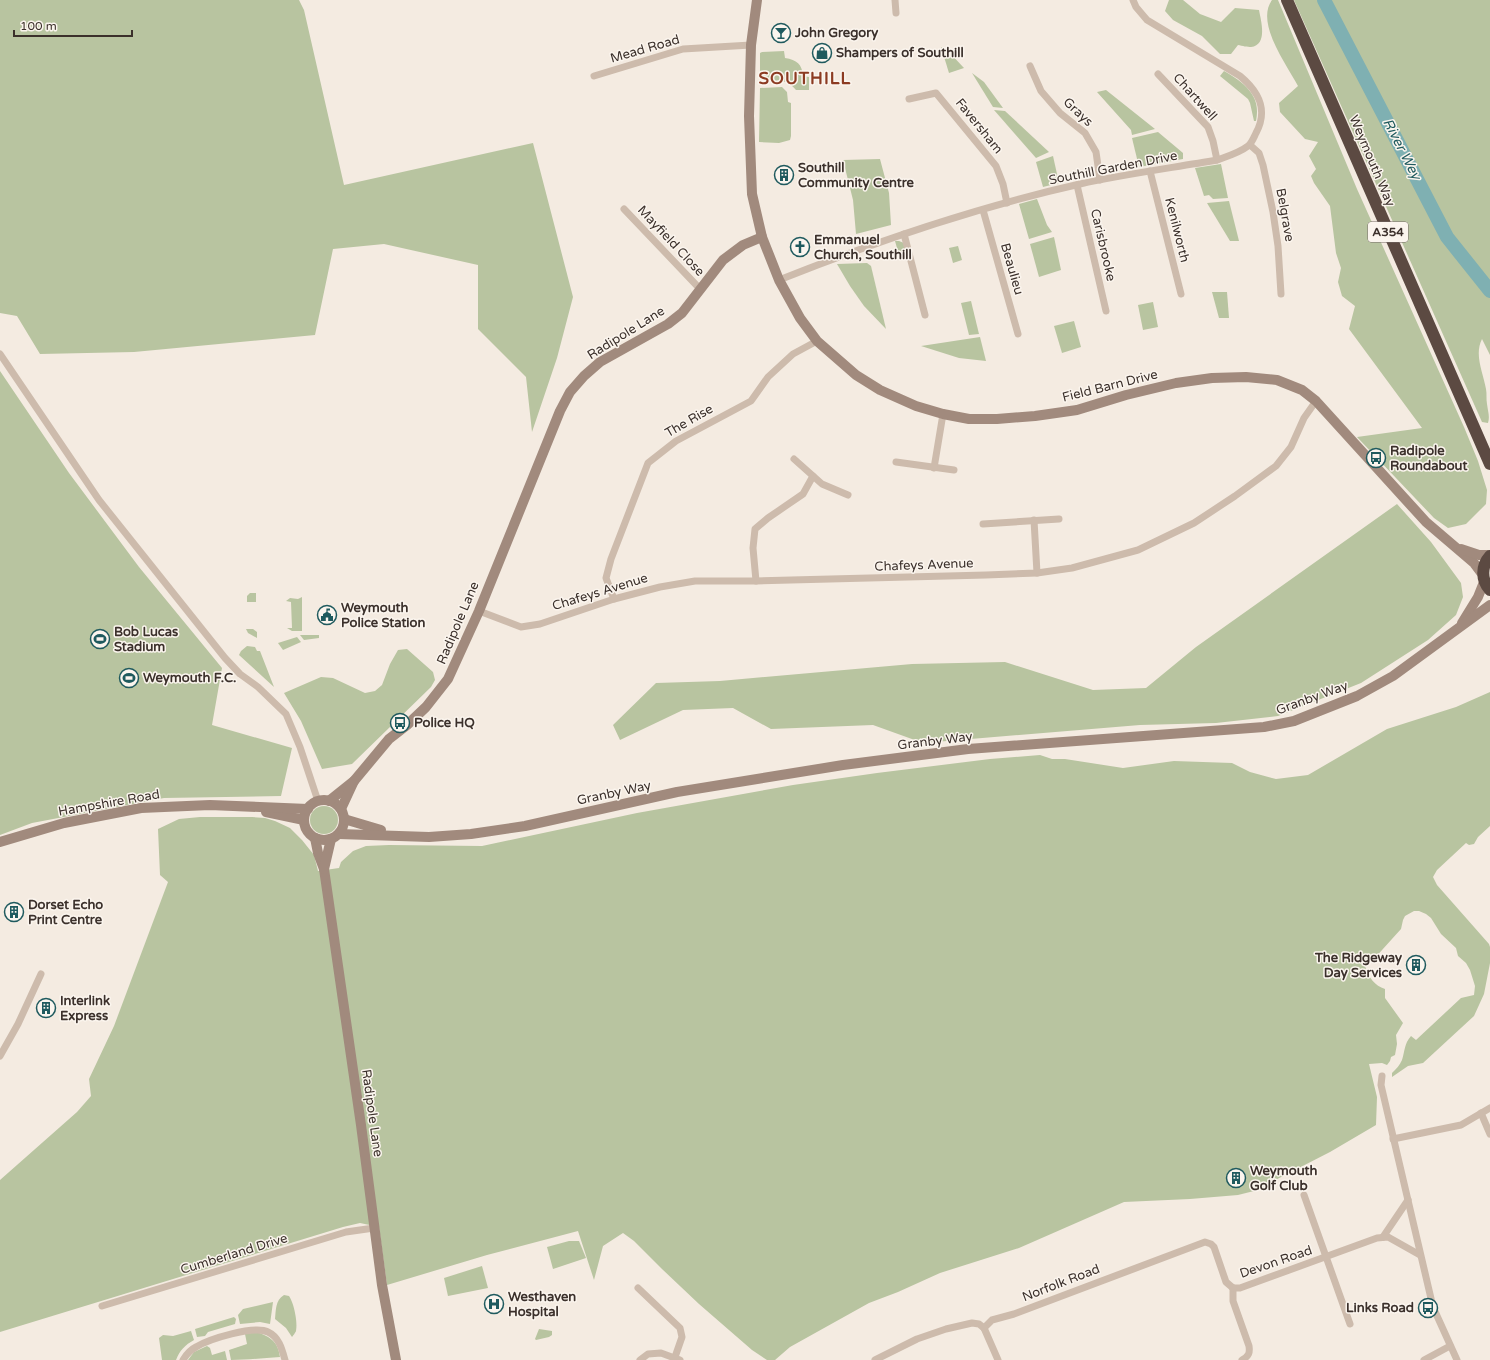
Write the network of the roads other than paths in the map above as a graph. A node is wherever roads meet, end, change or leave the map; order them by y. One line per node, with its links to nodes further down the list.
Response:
1 (757, 0): 6 (main road)
2 (895, 0): 5 (street)
3 (1133, 0): 11 (street)
4 (1287, 0): 34 (highway, Weymouth Way / A354)
5 (896, 13)
6 (751, 45): 9 (street, Mead Road); 20 (main road)
7 (1030, 66): 14 (street, Grays)
8 (1158, 74): 12 (street, Chartwell)
9 (594, 76)
10 (909, 99): 16 (street, Faversham)
11 (1250, 145): 12 (street, Southill Garden Drive); 24 (street, Belgrave)
12 (1217, 160): 13 (street, Southill Garden Drive)
13 (1150, 171): 14 (street, Southill Garden Drive); 23 (street, Kenilworth)
14 (1100, 180): 15 (street, Southill Garden Drive)
15 (1077, 185): 16 (street, Southill Garden Drive); 25 (street, Carisbrooke)
16 (1007, 203): 18 (street, Southill Garden Drive)
17 (624, 209): 22 (street, Mayfield Close)
18 (983, 210): 19 (street, Southill Garden Drive); 27 (street, Beaulieu)
19 (904, 234): 21 (street, Southill Garden Drive); 26 (street)
20 (762, 237): 21 (main road, Field Barn Drive); 22 (main road, Radipole Lane)
21 (779, 280): 28 (main road, Field Barn Drive)
22 (701, 290): 49 (main road, Radipole Lane)
23 (1180, 294)
24 (1281, 294)
25 (1106, 311)
26 (925, 314)
27 (1018, 334)
28 (817, 341): 31 (main road, Field Barn Drive); 47 (street, The Rise)
29 (0, 354): 52 (street)
30 (1316, 401): 31 (main road, Field Barn Drive); 42 (main road, Field Barn Drive); 44 (street, Chafeys Avenue)
31 (943, 414): 35 (street)
32 (794, 459): 37 (street)
33 (896, 462): 35 (street)
34 (1490, 464)
35 (934, 468): 36 (street)
36 (954, 470)
37 (813, 476): 38 (street); 45 (street)
38 (848, 495)
39 (1059, 519): 40 (street)
40 (1034, 520): 41 (street); 44 (street)
41 (983, 524)
42 (1457, 548): 43 (main road, Field Barn Drive); 46 (main road, Field Barn Drive)
43 (1490, 556): 46 (highway)
44 (1037, 573): 45 (street, Chafeys Avenue)
45 (756, 581): 47 (street, Chafeys Avenue)
46 (1486, 582): 50 (main road, Granby Way)
47 (614, 599): 49 (street, Chafeys Avenue)
48 (1490, 605): 50 (main road, Granby Way)
49 (479, 611): 51 (main road, Radipole Lane)
50 (1458, 628): 58 (main road, Granby Way)
51 (354, 781): 53 (main road, Radipole Lane); 56 (main road, Radipole Lane)
52 (318, 801): 53 (main road); 55 (main road)
53 (329, 801): 56 (main road)
54 (249, 808): 55 (main road); 57 (main road); 61 (main road, Hampshire Road)
55 (308, 809): 57 (main road)
56 (343, 814): 58 (main road, Granby Way); 59 (main road)
57 (304, 820): 60 (main road)
58 (395, 835): 59 (main road, Granby Way)
59 (335, 836): 60 (main road); 62 (main road, Radipole Lane)
60 (315, 838): 62 (main road, Radipole Lane)
61 (0, 842)
62 (324, 870): 72 (main road, Radipole Lane)
63 (41, 974): 64 (street)
64 (0, 1056)
65 (1382, 1076): 69 (street)
66 (1490, 1108): 67 (street)
67 (1481, 1113): 68 (street); 69 (street)
68 (1490, 1134)
69 (1393, 1139): 71 (street)
70 (1304, 1195): 75 (street, Devon Road)
71 (1408, 1200): 73 (street); 74 (street)
72 (374, 1228): 78 (street, Cumberland Drive); 85 (main road, Radipole Lane)
73 (1383, 1237): 74 (street); 75 (street, Devon Road)
74 (1420, 1255): 81 (street)
75 (1326, 1257): 77 (street, Devon Road); 79 (street, Devon Road)
76 (638, 1288): 82 (street)
77 (1233, 1288): 80 (street, Norfolk Road); 89 (street)
78 (102, 1306)
79 (1350, 1324)
80 (984, 1328): 87 (street); 88 (street)
81 (1450, 1346): 90 (street); 91 (street)
82 (677, 1359): 86 (street)
83 (183, 1360): 84 (street)
84 (285, 1360)
85 (396, 1360)
86 (640, 1360)
87 (876, 1360)
88 (998, 1360)
89 (1242, 1360)
90 (1424, 1360)
91 (1457, 1360)

